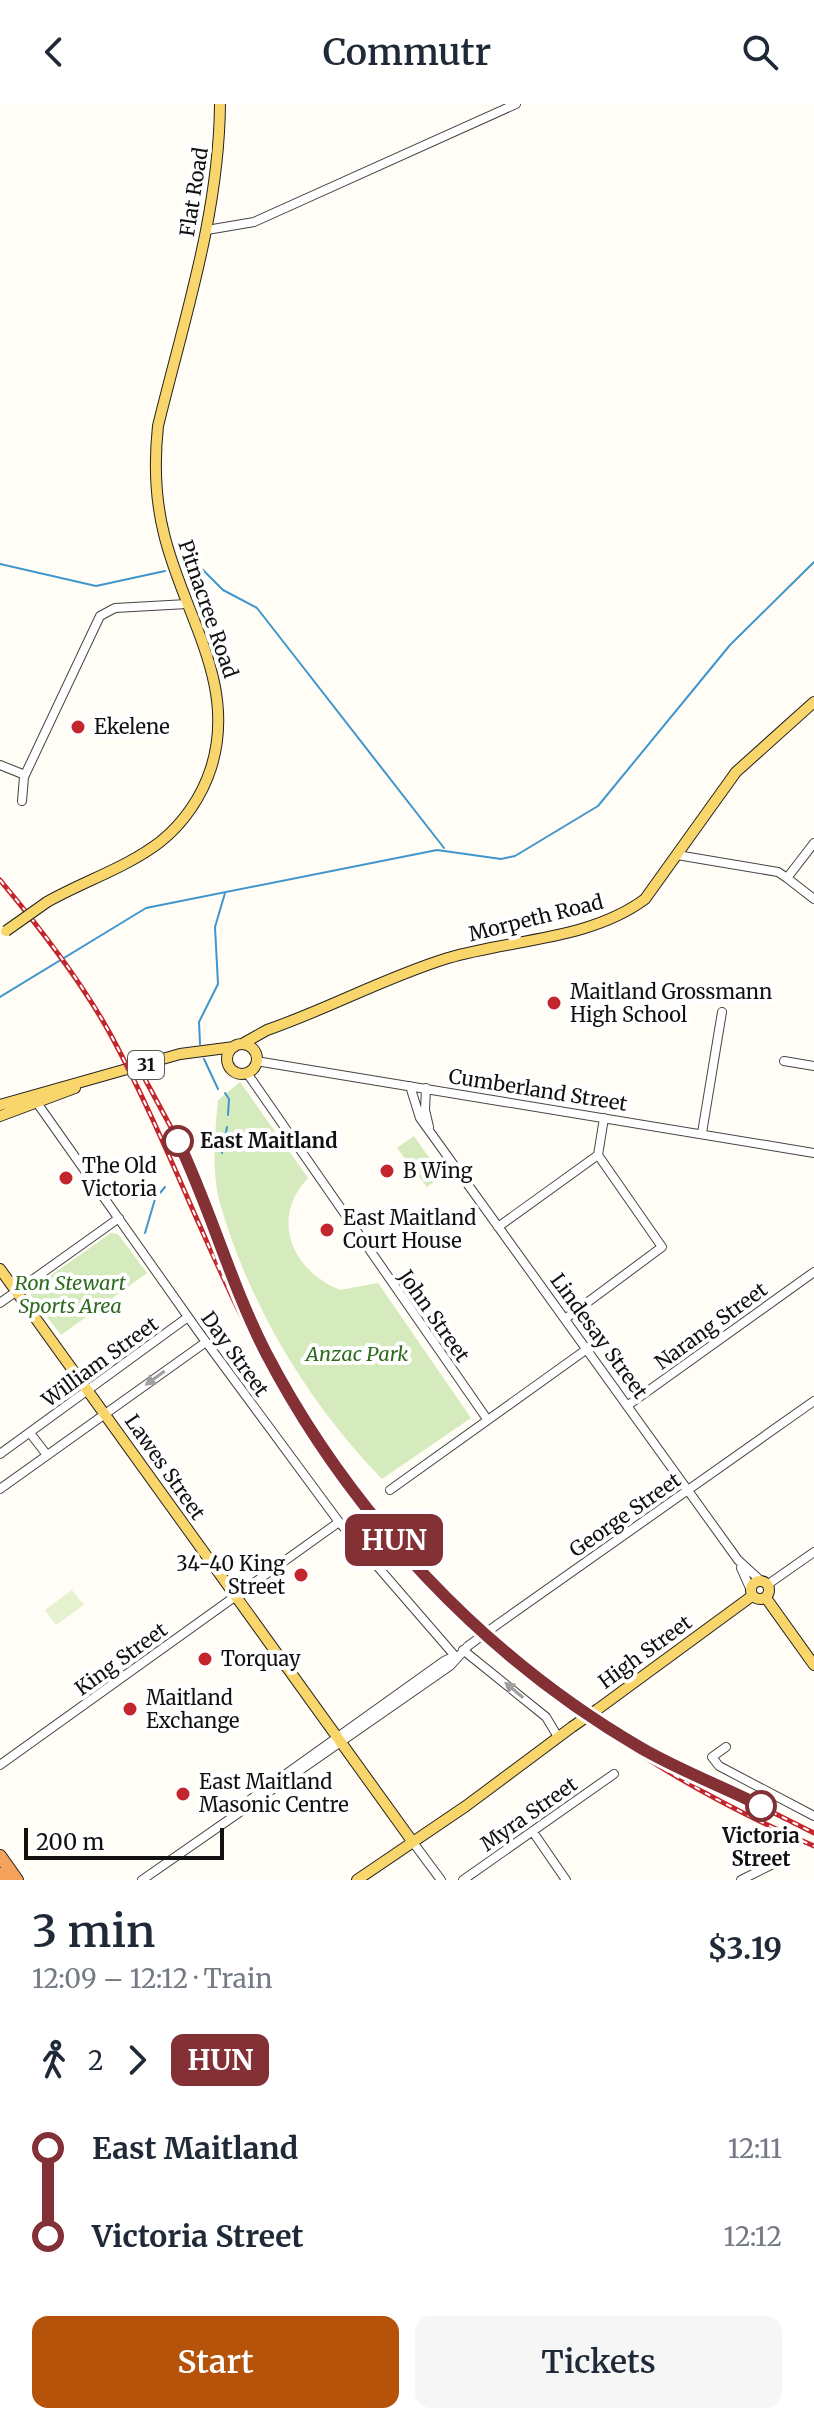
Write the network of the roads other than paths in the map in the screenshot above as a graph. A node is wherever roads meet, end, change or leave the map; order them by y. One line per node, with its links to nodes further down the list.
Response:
1 (220, 104): 3 (main road, Flat Road)
2 (516, 104): 3 (street)
3 (207, 230): 4 (main road, Flat Road)
4 (196, 285): 5 (main road, Pitnacree Road)
5 (187, 604): 8 (street); 14 (main road, Pitnacree Road, bridge)
6 (814, 702): 11 (main road, Morpeth Road / 31)
7 (0, 765): 8 (street)
8 (25, 775): 9 (street)
9 (22, 801)
10 (814, 843): 12 (street)
11 (677, 855): 12 (street); 16 (main road, Morpeth Road / 31)
12 (787, 878): 13 (street)
13 (814, 899)
14 (3, 934)
15 (722, 1012): 31 (street)
16 (277, 1026): 17 (main road, Morpeth Road / 31); 19 (main road, Morpeth Road / 31)
17 (238, 1046): 18 (main road, 31); 19 (main road); 22 (main road)
18 (209, 1052): 22 (main road); 26 (main road, 31)
19 (255, 1056): 23 (main road, 31); 24 (street, Cumberland Street)
20 (784, 1061): 21 (street)
21 (814, 1066)
22 (229, 1067): 23 (main road)
23 (247, 1073): 48 (street, John Street)
24 (410, 1086): 25 (street, Cumberland Street); 30 (street, Lindesay Street)
25 (426, 1088): 29 (street, Cumberland Street); 30 (street, Lindesay Street)
26 (35, 1100): 27 (main road, 31); 28 (main road, 31); 34 (street, Day Street)
27 (0, 1105)
28 (0, 1116)
29 (604, 1118): 31 (street, Cumberland Street); 33 (street)
30 (431, 1132): 35 (street, Lindesay Street)
31 (702, 1133): 32 (street, Cumberland Street)
32 (814, 1153)
33 (598, 1155): 35 (street); 41 (street)
34 (119, 1218): 38 (street); 40 (street, Day Street)
35 (498, 1227): 41 (street, Lindesay Street)
36 (0, 1269): 38 (main road, Lawes Street)
37 (813, 1274): 46 (street, Narang Street)
38 (16, 1291): 39 (street); 44 (main road, Lawes Street)
39 (0, 1303)
40 (188, 1317): 42 (street, Day Street); 44 (street, William Street)
41 (565, 1319): 43 (street, Lindesay Street)
42 (206, 1342): 47 (street, one-way to 47); 55 (street, Day Street)
43 (587, 1349): 46 (street, Lindesay Street); 48 (street)
44 (88, 1391): 47 (main road, Lawes Street); 49 (street, William Street)
45 (814, 1401): 54 (street, George Street)
46 (627, 1406): 54 (street, Lindesay Street)
47 (105, 1414): 51 (street); 60 (main road, Lawes Street)
48 (487, 1419): 53 (street)
49 (30, 1433): 50 (street, William Street); 51 (street)
50 (0, 1454)
51 (47, 1455): 52 (street)
52 (0, 1489)
53 (390, 1490)
54 (687, 1490): 57 (street, Lindesay Street); 62 (street, George Street, bridge)
55 (339, 1522): 60 (street, King Street); 62 (street, Day Street)
56 (814, 1552): 58 (street)
57 (738, 1560): 58 (street, Lindesay Street); 59 (street, Lindesay Street)
58 (764, 1583): 59 (main road, High Street); 61 (main road)
59 (751, 1592): 61 (main road); 64 (main road, High Street, bridge)
60 (235, 1597): 65 (main road, Lawes Street); 67 (street, King Street)
61 (766, 1598): 63 (main road)
62 (462, 1651): 64 (street, Day Street, one-way to 62); 65 (street, George Street)
63 (814, 1665)
64 (558, 1737): 71 (main road, High Street)
65 (339, 1740): 71 (main road, Lawes Street); 77 (street, George Street)
66 (726, 1747): 69 (street)
67 (0, 1765)
68 (614, 1774): 70 (street, Myra Street)
69 (814, 1816)
70 (533, 1832): 80 (street, Myra Street); 81 (street)
71 (412, 1841): 78 (main road, High Street); 79 (street, Lawes Street)
72 (0, 1856): 76 (highway)
73 (771, 1865): 82 (street)
74 (0, 1874): 75 (highway)
75 (4, 1880)
76 (17, 1880)
77 (142, 1880)
78 (357, 1880)
79 (441, 1880)
80 (463, 1880)
81 (566, 1880)
82 (741, 1880)

